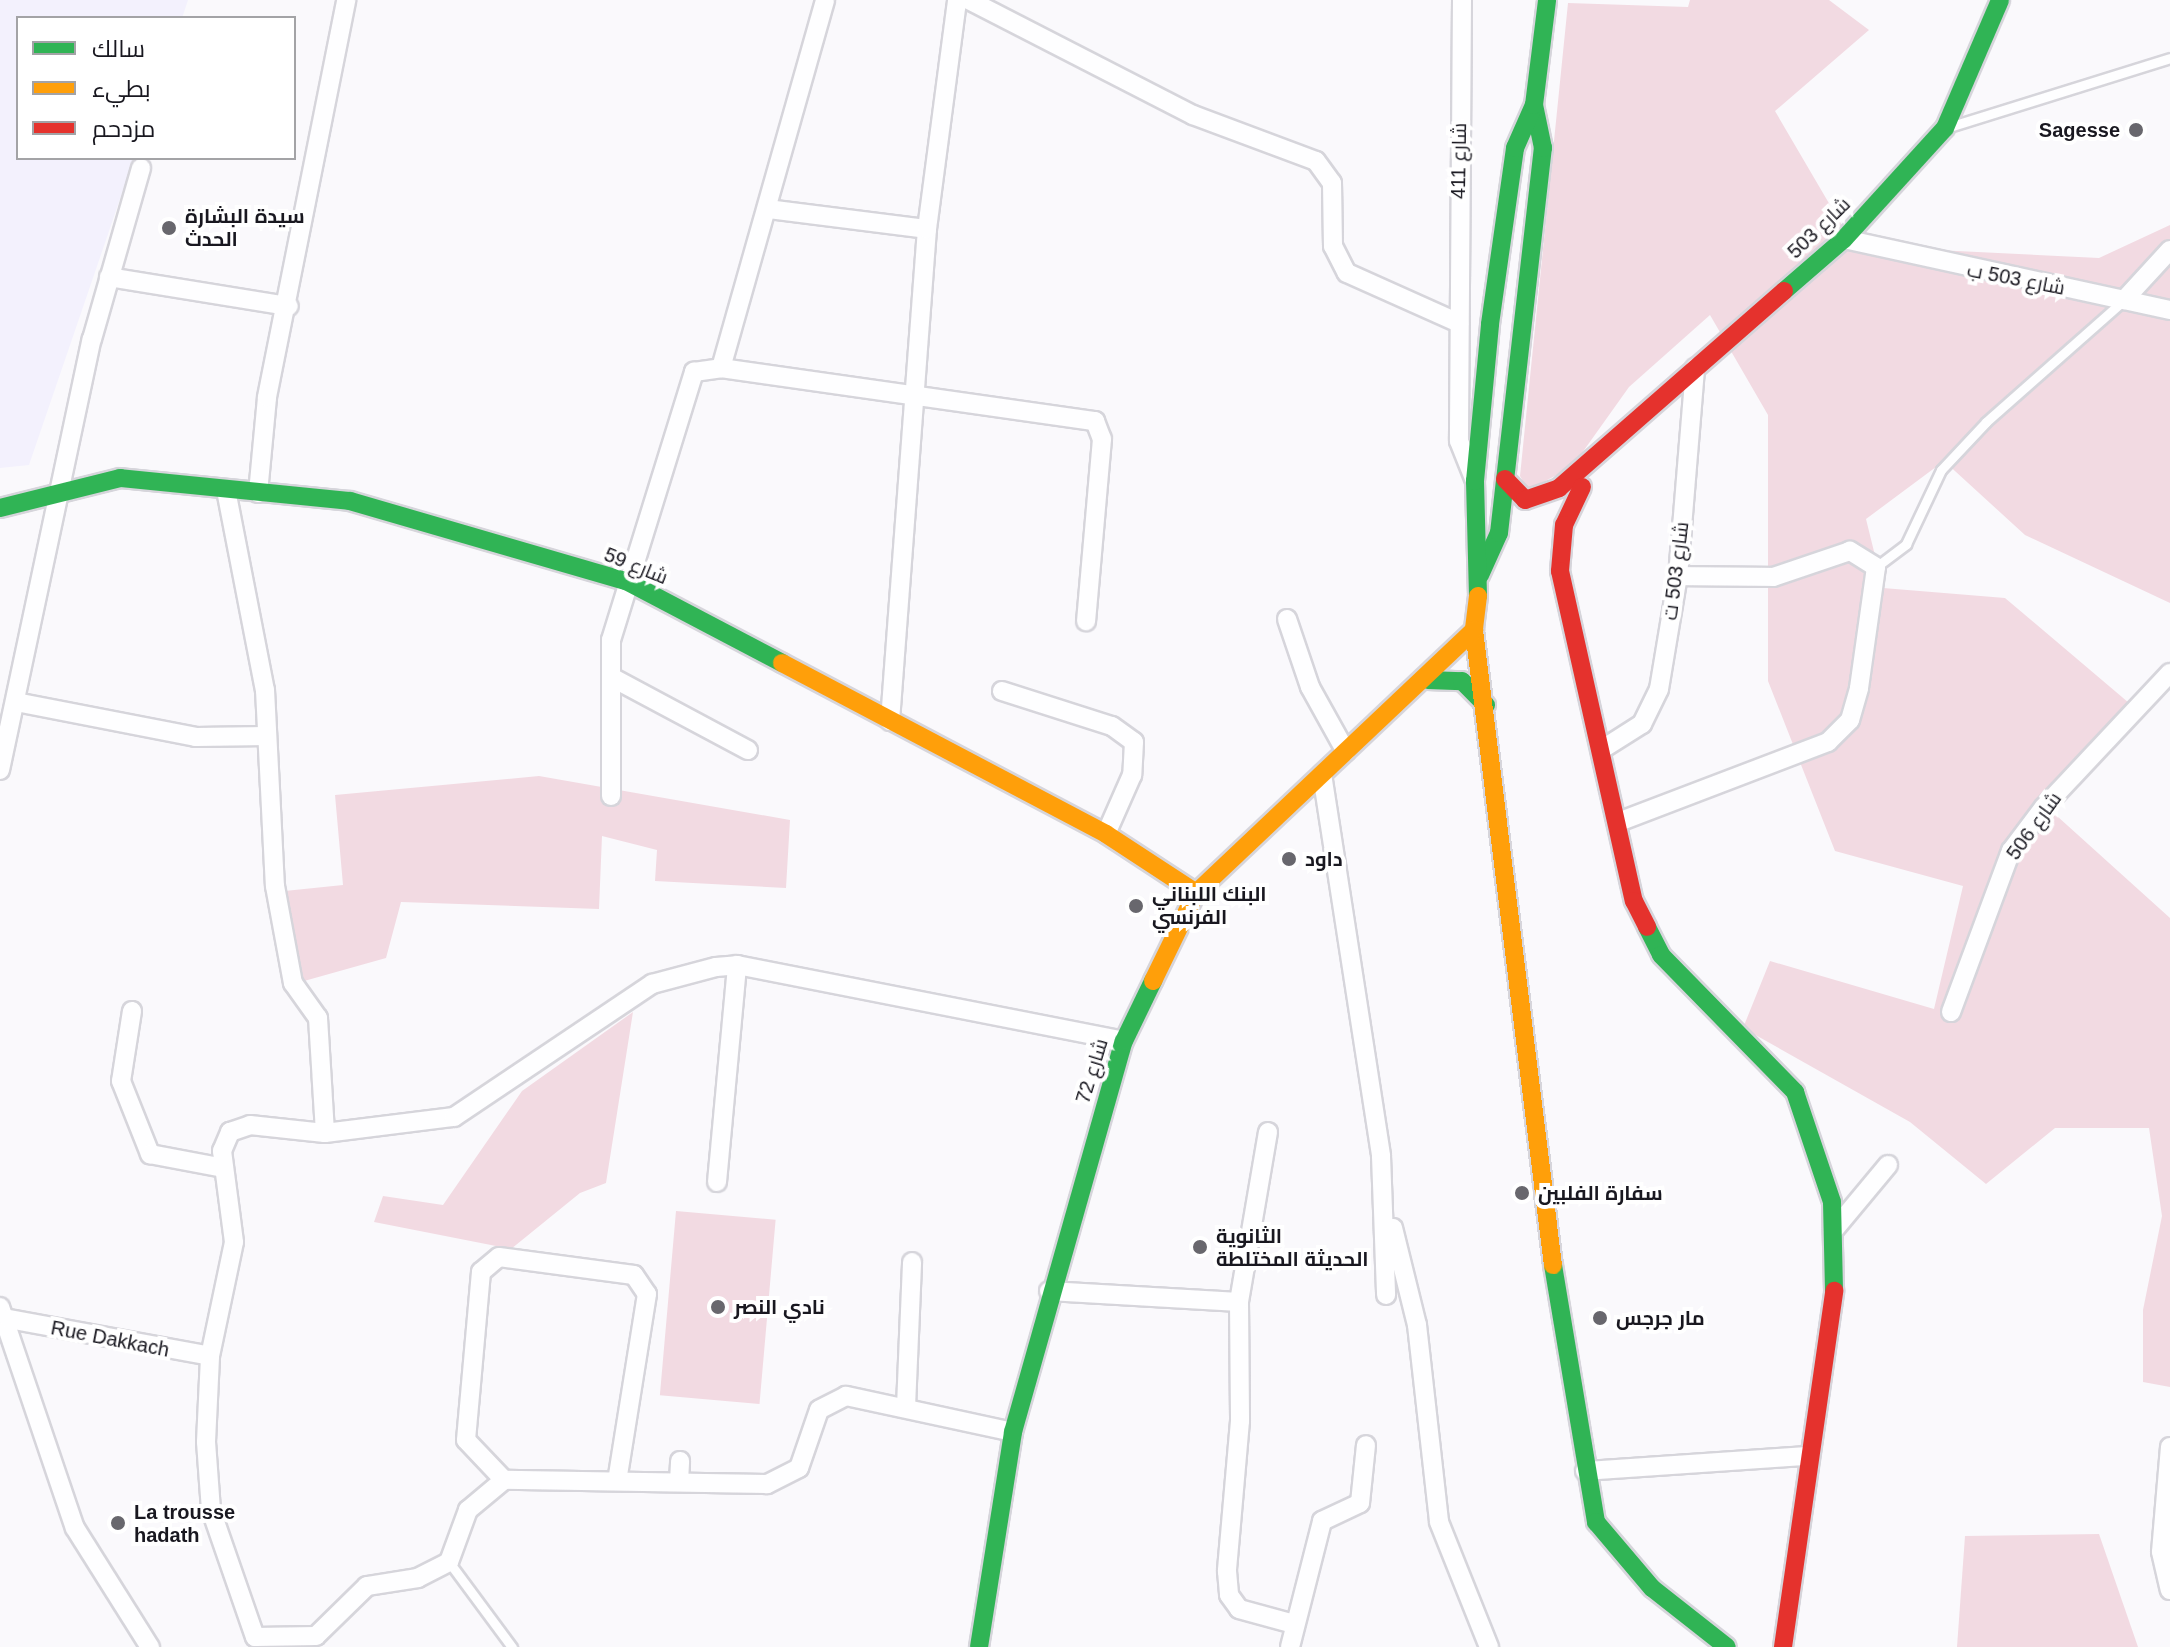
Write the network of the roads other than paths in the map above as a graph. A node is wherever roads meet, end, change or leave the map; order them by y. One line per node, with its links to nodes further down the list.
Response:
1 (346, 0): 18 (street)
2 (825, 0): 12 (street)
3 (957, 0): 13 (street)
4 (969, 0): 20 (street)
5 (1462, 0): 20 (street, شارع 411)
6 (1547, 0): 9 (street)
7 (2000, 0): 10 (street, شارع 503)
8 (2170, 58): 10 (lane)
9 (1534, 105): 25 (street); 26 (street)
10 (1945, 128): 14 (street, شارع 503)
11 (141, 168): 16 (street)
12 (768, 209): 13 (street); 21 (street)
13 (927, 229): 23 (street)
14 (1844, 239): 17 (street, شارع 503 ب); 22 (street, شارع 503)
15 (2170, 250): 17 (street)
16 (109, 277): 18 (street); 28 (street)
17 (2124, 300): 19 (street); 33 (lane)
18 (289, 306): 30 (street)
19 (2170, 310)
20 (1459, 323): 26 (street, شارع 411)
21 (721, 368): 23 (street); 36 (street)
22 (1695, 368): 24 (street, شارع 503); 35 (street, شارع 503 ت)
23 (916, 400): 38 (street); 46 (street)
24 (1611, 443): 25 (street); 27 (street)
25 (1505, 479): 32 (street)
26 (1475, 481): 34 (street)
27 (1582, 487): 32 (street); 48 (street)
28 (61, 488): 29 (street, شارع 59); 31 (street, شارع 59); 44 (street)
29 (226, 490): 30 (street, شارع 59); 47 (street)
30 (258, 493): 36 (street, شارع 59)
31 (0, 508)
32 (1499, 533): 34 (street)
33 (1876, 567): 35 (street); 54 (street)
34 (1480, 575): 39 (street)
35 (1678, 576): 48 (street, شارع 503 ت)
36 (626, 581): 41 (street); 46 (street, شارع 59)
37 (1287, 619): 50 (street)
38 (1086, 621)
39 (1474, 630): 42 (street, شارع 72); 45 (street)
40 (2170, 673): 59 (street, شارع 506)
41 (613, 678): 49 (street); 53 (street)
42 (1428, 680): 45 (street); 50 (street, شارع 72)
43 (1002, 691): 55 (street)
44 (16, 702): 47 (street); 51 (street)
45 (1486, 705): 80 (street)
46 (890, 721): 55 (street, شارع 59)
47 (267, 736): 62 (street)
48 (1604, 748): 54 (street)
49 (748, 750)
50 (1346, 752): 52 (street, شارع 72)
51 (0, 770)
52 (1322, 774): 56 (street, شارع 72); 66 (street)
53 (611, 796)
54 (1621, 821): 67 (street)
55 (1106, 834): 56 (street, شارع 59)
56 (1196, 893): 60 (street, شارع 72)
57 (737, 965): 60 (street); 62 (street); 65 (street)
58 (132, 1011): 64 (street)
59 (1951, 1012)
60 (1124, 1041): 69 (street, شارع 72)
61 (1268, 1132): 71 (street)
62 (325, 1133): 64 (street)
63 (1888, 1165): 67 (street)
64 (224, 1168): 73 (street)
65 (717, 1182)
66 (1386, 1198): 70 (street); 91 (street)
67 (1833, 1231): 78 (street)
68 (912, 1262): 74 (street)
69 (1049, 1291): 71 (street); 75 (street, شارع 72)
70 (1386, 1295)
71 (1239, 1302): 86 (street)
72 (5, 1313): 73 (street, Rue Dakkach); 87 (street)
73 (210, 1356): 84 (street)
74 (906, 1407): 75 (street); 83 (street)
75 (1013, 1432): 89 (street, شارع 72)
76 (1366, 1445): 86 (street)
77 (2170, 1447): 85 (street)
78 (1805, 1456): 80 (street); 93 (street)
79 (680, 1461): 83 (street)
80 (1585, 1471): 92 (street)
81 (504, 1480): 82 (street); 82 (street); 84 (street)
82 (617, 1481): 83 (street)
83 (679, 1482)
84 (449, 1562): 88 (lane)
85 (2170, 1590)
86 (1294, 1624): 90 (street)
87 (150, 1647)
88 (512, 1647)
89 (979, 1647)
90 (1290, 1647)
91 (1489, 1647)
92 (1727, 1647)
93 (1783, 1647)

